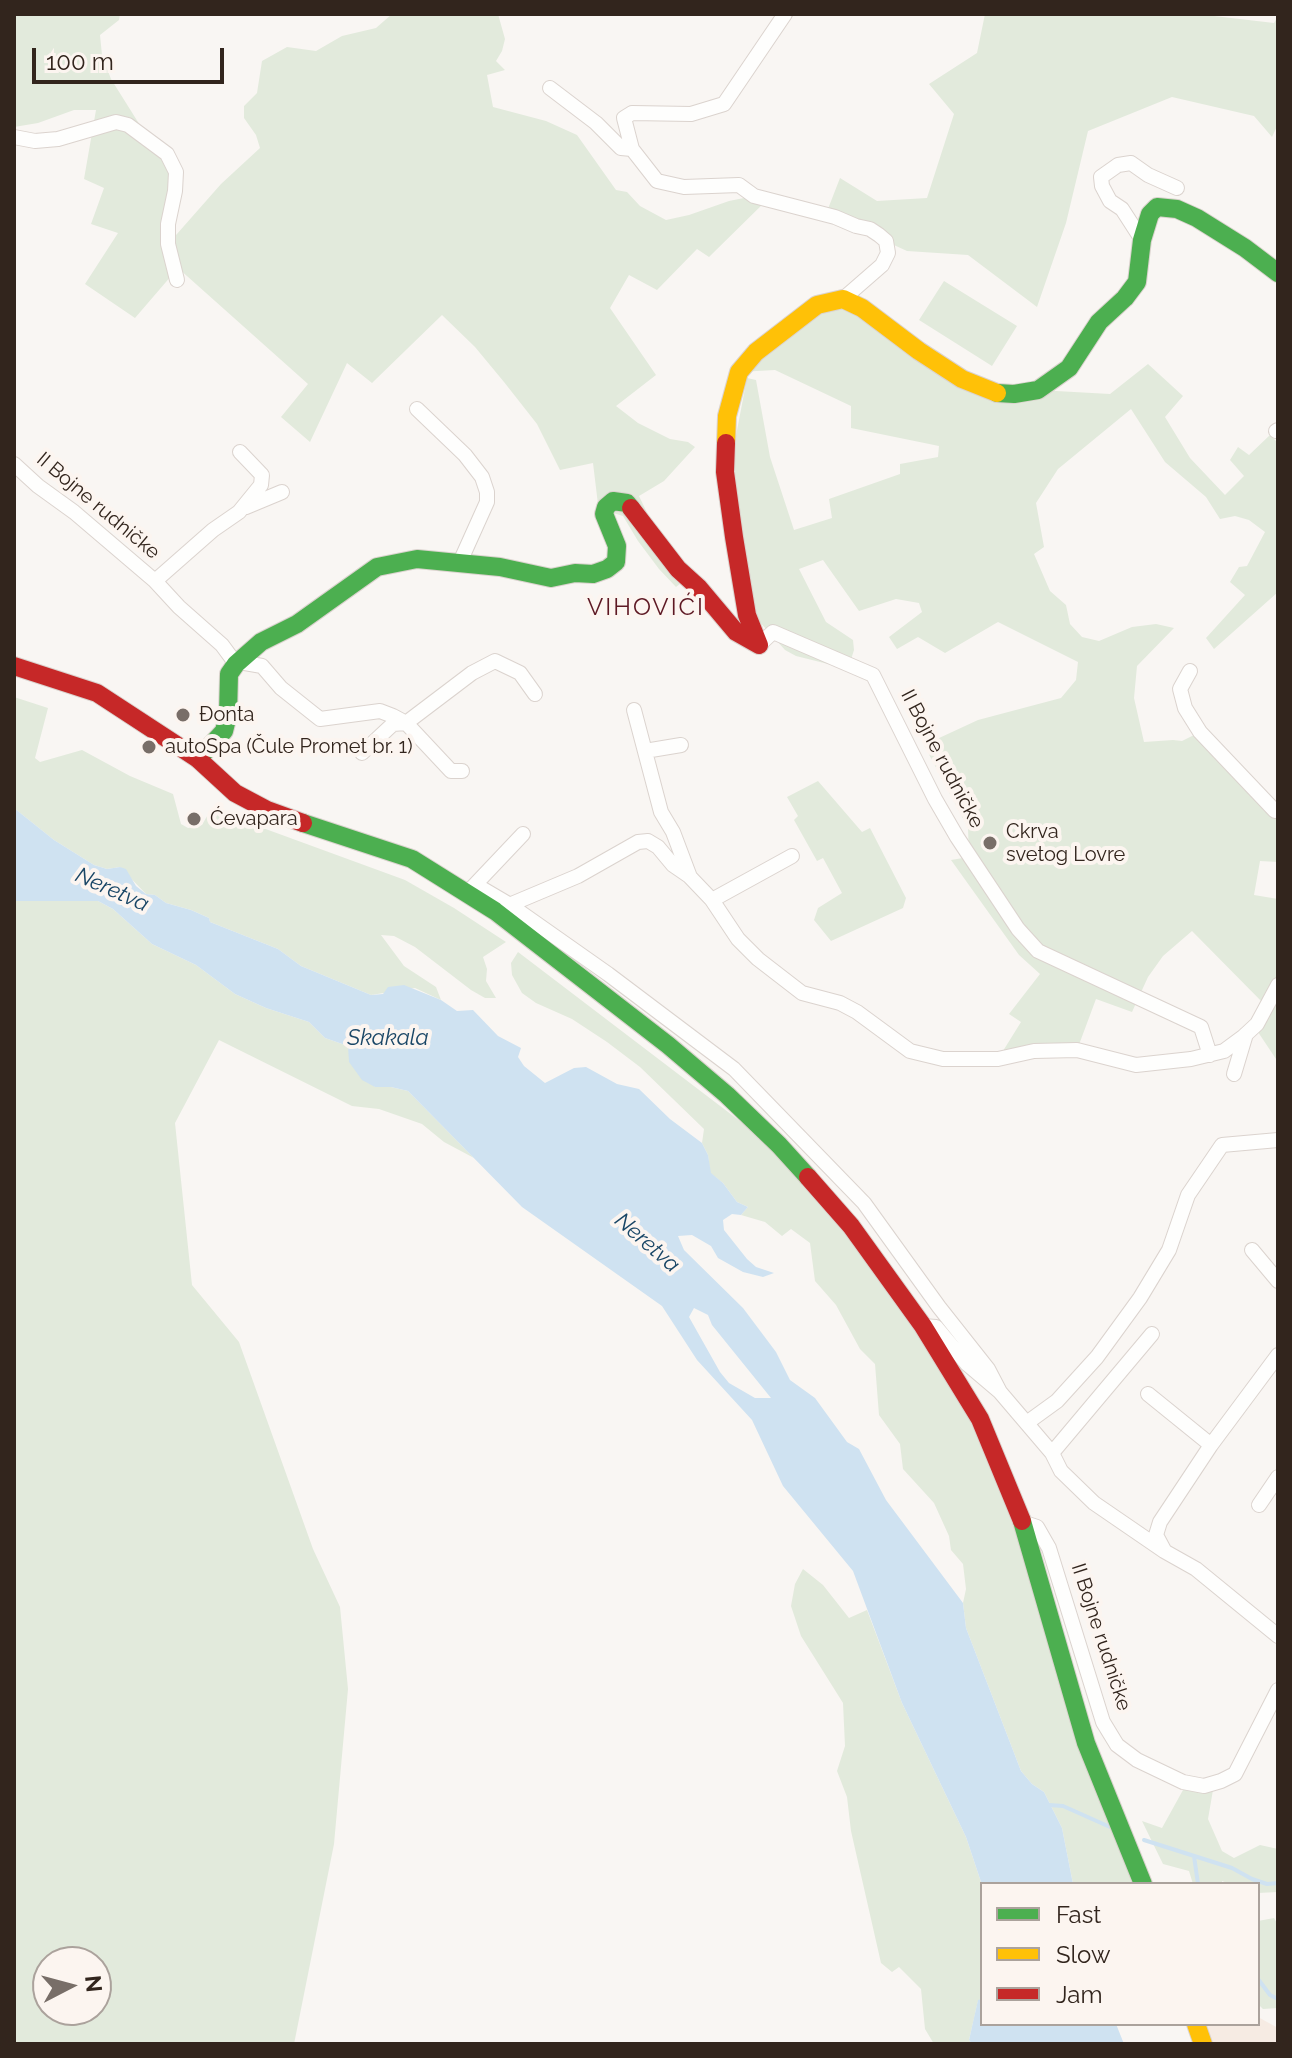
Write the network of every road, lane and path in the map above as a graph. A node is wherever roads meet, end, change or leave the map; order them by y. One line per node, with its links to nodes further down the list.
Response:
1 (785, 14): 4 (street)
2 (550, 88): 4 (street)
3 (14, 137): 8 (street)
4 (632, 149): 9 (street)
5 (1177, 188): 6 (street)
6 (1142, 240): 7 (street); 9 (street)
7 (1278, 273)
8 (177, 280)
9 (843, 299): 17 (street)
10 (417, 409): 15 (street)
11 (240, 452): 14 (street, II Bojne rudničke)
12 (14, 464): 16 (street, II Bojne rudničke)
13 (282, 492): 14 (street, II Bojne rudničke)
14 (239, 512): 16 (street, II Bojne rudničke)
15 (460, 562): 17 (street); 18 (street)
16 (155, 581): 18 (street, II Bojne rudničke)
17 (759, 645): 38 (street, II Bojne rudničke)
18 (238, 663): 23 (street, II Bojne rudničke); 27 (street)
19 (14, 666): 27 (street, II Bojne rudničke)
20 (1190, 671): 29 (street)
21 (535, 694): 23 (street)
22 (634, 710): 25 (street)
23 (406, 723): 26 (street); 28 (street)
24 (681, 745): 25 (street)
25 (645, 751): 32 (street)
26 (362, 753)
27 (198, 759): 33 (street, II Bojne rudničke)
28 (462, 771)
29 (1277, 811)
30 (523, 834): 33 (street)
31 (792, 856): 34 (street)
32 (690, 877): 34 (street); 35 (street)
33 (471, 890): 35 (street, II Bojne rudničke)
34 (712, 900): 38 (street)
35 (502, 908): 41 (street); 43 (street, II Bojne rudničke)
36 (1278, 985): 37 (street)
37 (1247, 1034): 38 (street); 39 (street)
38 (1210, 1055)
39 (1234, 1074)
40 (1278, 1140): 50 (street)
41 (894, 1245): 43 (street); 48 (street)
42 (1252, 1250): 44 (street)
43 (879, 1266): 45 (street, II Bojne rudničke)
44 (1278, 1281)
45 (923, 1326): 48 (street, II Bojne rudničke); 55 (street, II Bojne rudničke)
46 (1152, 1334): 52 (street)
47 (1278, 1355): 51 (street)
48 (1000, 1392): 50 (street)
49 (1148, 1394): 51 (street)
50 (1028, 1422): 52 (street)
51 (1211, 1445): 56 (street)
52 (1052, 1453): 56 (street)
53 (1278, 1477): 54 (street)
54 (1259, 1505)
55 (1022, 1522): 58 (street, II Bojne rudničke); 59 (street, II Bojne rudničke)
56 (1164, 1551): 57 (street)
57 (1278, 1636)
58 (1278, 1690)
59 (1142, 1882)

